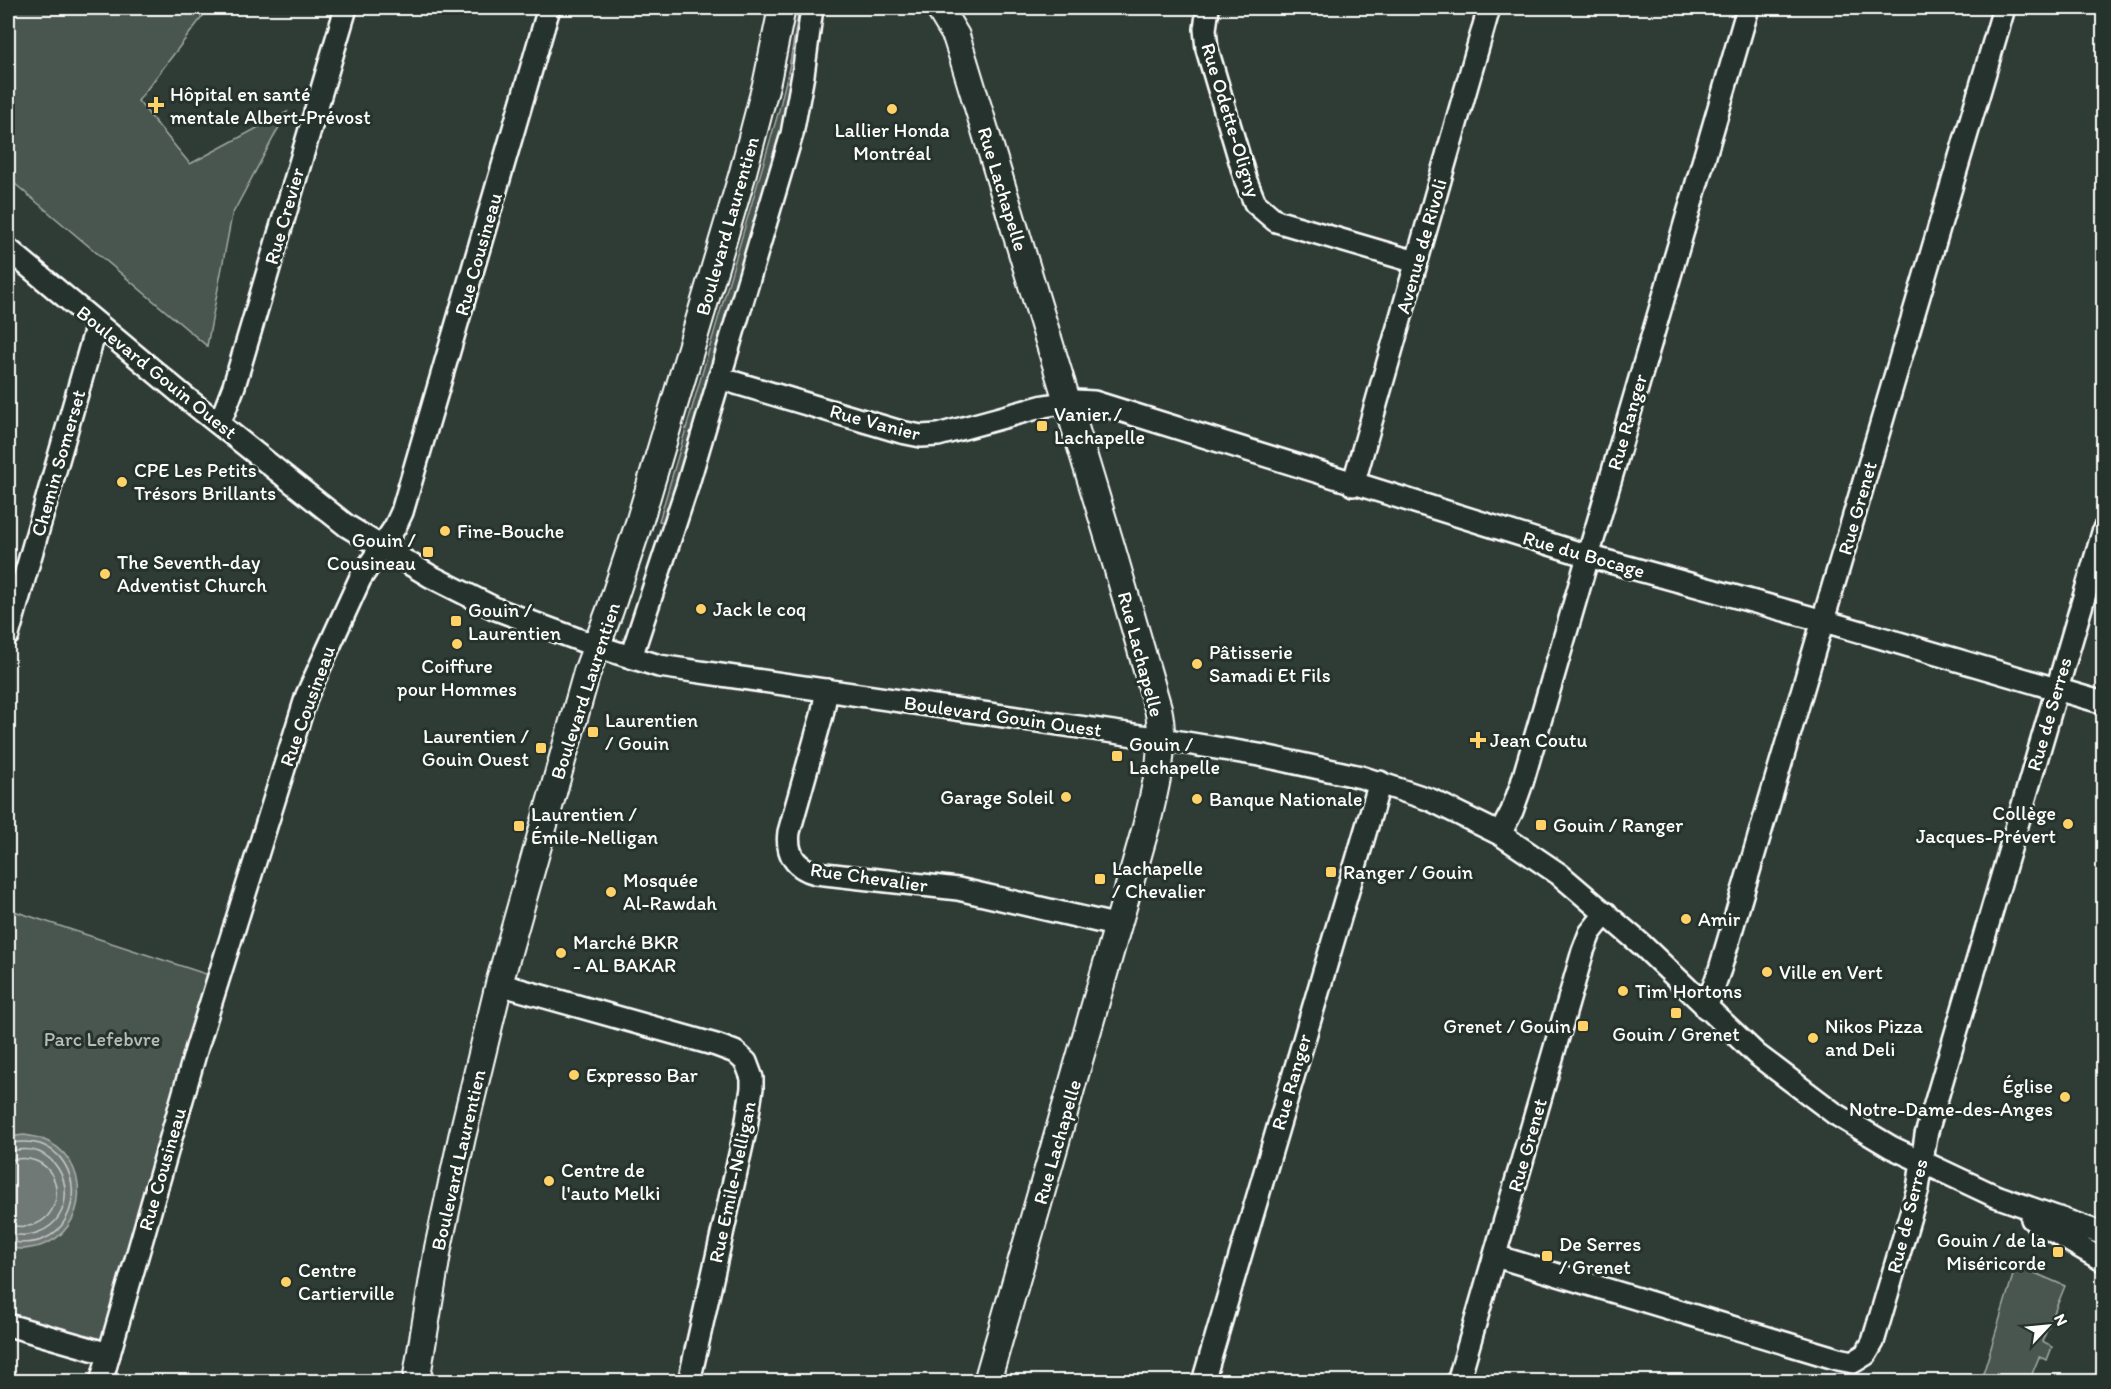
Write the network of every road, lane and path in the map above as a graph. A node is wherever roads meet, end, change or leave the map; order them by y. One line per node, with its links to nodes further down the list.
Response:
1 (346, 8): 17 (street, Rue Crevier)
2 (549, 8): 20 (street, Rue Cousineau)
3 (782, 8): 24 (main road, Boulevard Laurentien)
4 (812, 8): 15 (street, Boulevard Laurentien)
5 (939, 8): 11 (main road, Rue Lachapelle)
6 (951, 8): 11 (street, Rue Lachapelle)
7 (1208, 8): 13 (street, Rue Odette-Oligny)
8 (1489, 8): 13 (street, Avenue de Rivoli)
9 (1748, 8): 21 (street, Rue Ranger)
10 (2004, 8): 22 (street, Rue Grenet)
11 (956, 36): 16 (main road, Rue Lachapelle)
12 (8, 249): 14 (street, Boulevard Gouin Ouest)
13 (1416, 262): 18 (street, Avenue de Rivoli)
14 (97, 324): 17 (street, Boulevard Gouin Ouest); 23 (street, Chemin Somerset)
15 (719, 378): 16 (street, Rue Vanier); 25 (street, Boulevard Laurentien)
16 (1068, 402): 18 (street, Rue du Bocage); 29 (main road, Rue Lachapelle)
17 (217, 422): 20 (street, Boulevard Gouin Ouest)
18 (1353, 485): 21 (street, Rue du Bocage)
19 (2103, 529): 27 (street, Rue de Serres)
20 (381, 547): 24 (street, Boulevard Gouin Ouest); 42 (street, Rue Cousineau)
21 (1588, 556): 22 (street, Rue du Bocage); 31 (street, Rue Ranger)
22 (1824, 621): 27 (street, Rue du Bocage); 35 (street, Rue Grenet)
23 (8, 635)
24 (596, 646): 25 (street, Boulevard Gouin Ouest); 34 (main road, Boulevard Laurentien)
25 (631, 657): 26 (street, Boulevard Gouin Ouest)
26 (827, 690): 29 (street, Boulevard Gouin Ouest); 33 (street, Rue Chevalier)
27 (2056, 690): 28 (street, Rue du Bocage); 36 (street, Rue de Serres)
28 (2103, 703)
29 (1162, 739): 30 (street, Boulevard Gouin Ouest); 33 (main road, Rue Lachapelle)
30 (1380, 782): 31 (street, Boulevard Gouin Ouest); 47 (street, Rue Ranger)
31 (1500, 834): 32 (street, Boulevard Gouin Ouest)
32 (1606, 913): 35 (street, Boulevard Gouin Ouest); 39 (street, Rue Grenet)
33 (1119, 926): 46 (main road, Rue Lachapelle)
34 (499, 984): 44 (main road, Boulevard Laurentien); 45 (street, Rue Emile-Nelligan)
35 (1706, 1008): 36 (street, Boulevard Gouin Ouest)
36 (1921, 1162): 37 (street, Boulevard Gouin Ouest); 39 (street, Rue de Serres)
37 (1993, 1196): 38 (street, Boulevard Gouin Ouest); 40 (street, Boulevard Gouin Ouest)
38 (2103, 1234)
39 (1495, 1256): 48 (street, Rue Grenet)
40 (2103, 1261)
41 (8, 1325): 42 (street)
42 (109, 1354): 43 (street, Rue Cousineau)
43 (101, 1382)
44 (416, 1382)
45 (689, 1382)
46 (987, 1382)
47 (1203, 1382)
48 (1458, 1382)

